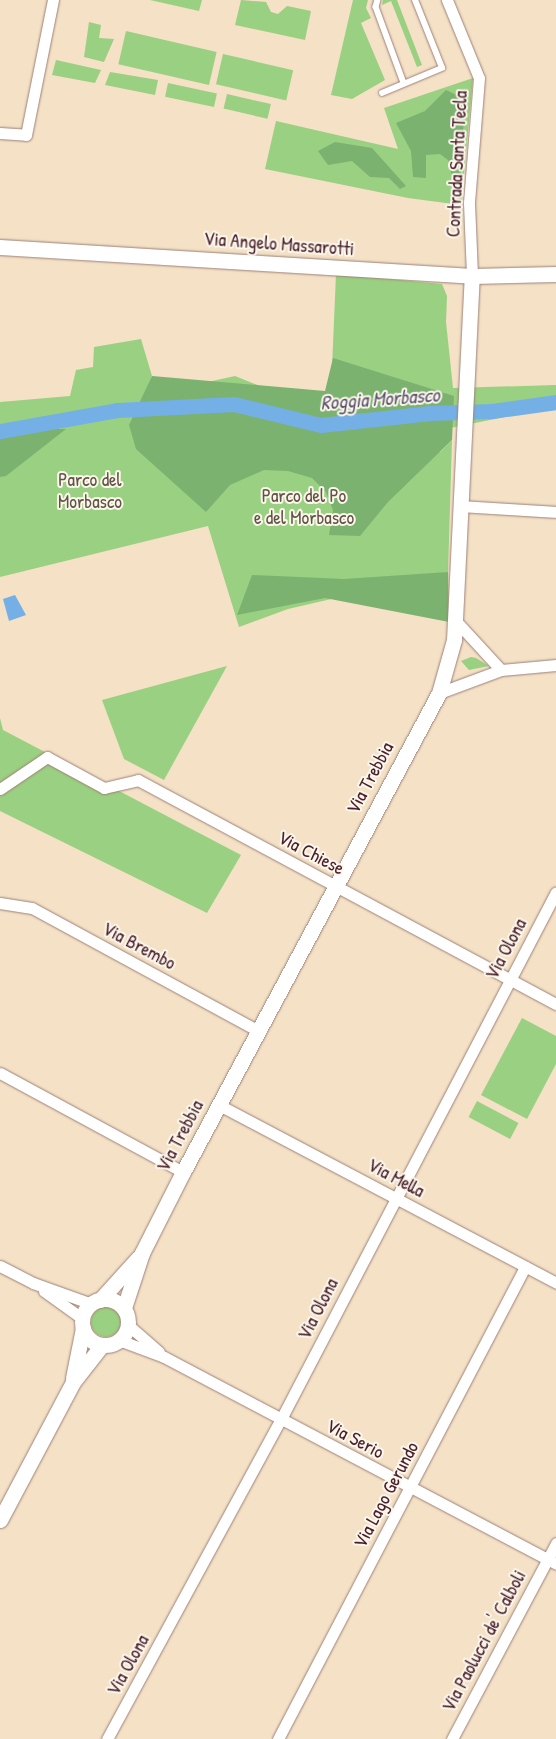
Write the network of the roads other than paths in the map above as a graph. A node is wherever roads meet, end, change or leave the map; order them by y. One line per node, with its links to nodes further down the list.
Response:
1 (378, 0): 5 (lane)
2 (415, 0): 5 (lane)
3 (447, 0): 10 (street, Contrada Santa Tecla)
4 (52, 1): 7 (street)
5 (404, 83): 6 (lane)
6 (382, 93)
7 (0, 133)
8 (0, 247): 10 (street, Via Angelo Massarotti)
9 (556, 274): 10 (street, Via Angelo Massarotti)
10 (472, 276): 11 (street, Via Trebbia)
11 (461, 506): 12 (street); 13 (street, Via Trebbia)
12 (556, 512)
13 (455, 620): 15 (street); 16 (street, Via Trebbia)
14 (556, 665): 15 (street)
15 (501, 670): 16 (street)
16 (439, 693): 18 (street, Via Trebbia)
17 (0, 789): 18 (street, Via Chiese)
18 (335, 885): 21 (street, Via Chiese); 23 (street, Via Trebbia)
19 (556, 892): 21 (street, Via Olona)
20 (0, 903): 23 (street, Via Brembo)
21 (510, 979): 22 (street, Via Chiese); 27 (street, Via Olona)
22 (556, 1004)
23 (257, 1030): 25 (street, Via Trebbia)
24 (0, 1073): 26 (street)
25 (219, 1105): 26 (street, Via Trebbia); 27 (street, Via Mella)
26 (183, 1172): 28 (street, Via Trebbia)
27 (395, 1197): 30 (street, Via Mella); 41 (street, Via Olona)
28 (142, 1253): 33 (street, Via Trebbia); 34 (street, Via Trebbia)
29 (0, 1266): 31 (street)
30 (525, 1267): 32 (street, Via Mella); 42 (street, Via Lago Gerundo)
31 (33, 1283): 33 (street); 35 (street)
32 (556, 1283)
33 (96, 1302): 34 (street); 35 (street)
34 (124, 1308): 36 (street)
35 (83, 1323): 38 (street); 40 (street)
36 (128, 1325): 37 (street); 39 (street, Via Serio)
37 (119, 1340): 38 (street); 39 (street, Via Serio)
38 (102, 1344): 40 (street)
39 (164, 1357): 41 (street, Via Serio)
40 (73, 1382): 43 (street)
41 (281, 1420): 42 (street, Via Serio); 46 (street, Via Olona)
42 (410, 1489): 45 (street, Via Serio); 47 (street, Via Lago Gerundo)
43 (0, 1520)
44 (556, 1543): 45 (street, Via Paolucci de' Calboli)
45 (552, 1562): 48 (street, Via Paolucci de' Calboli)
46 (107, 1739)
47 (278, 1739)
48 (452, 1739)

